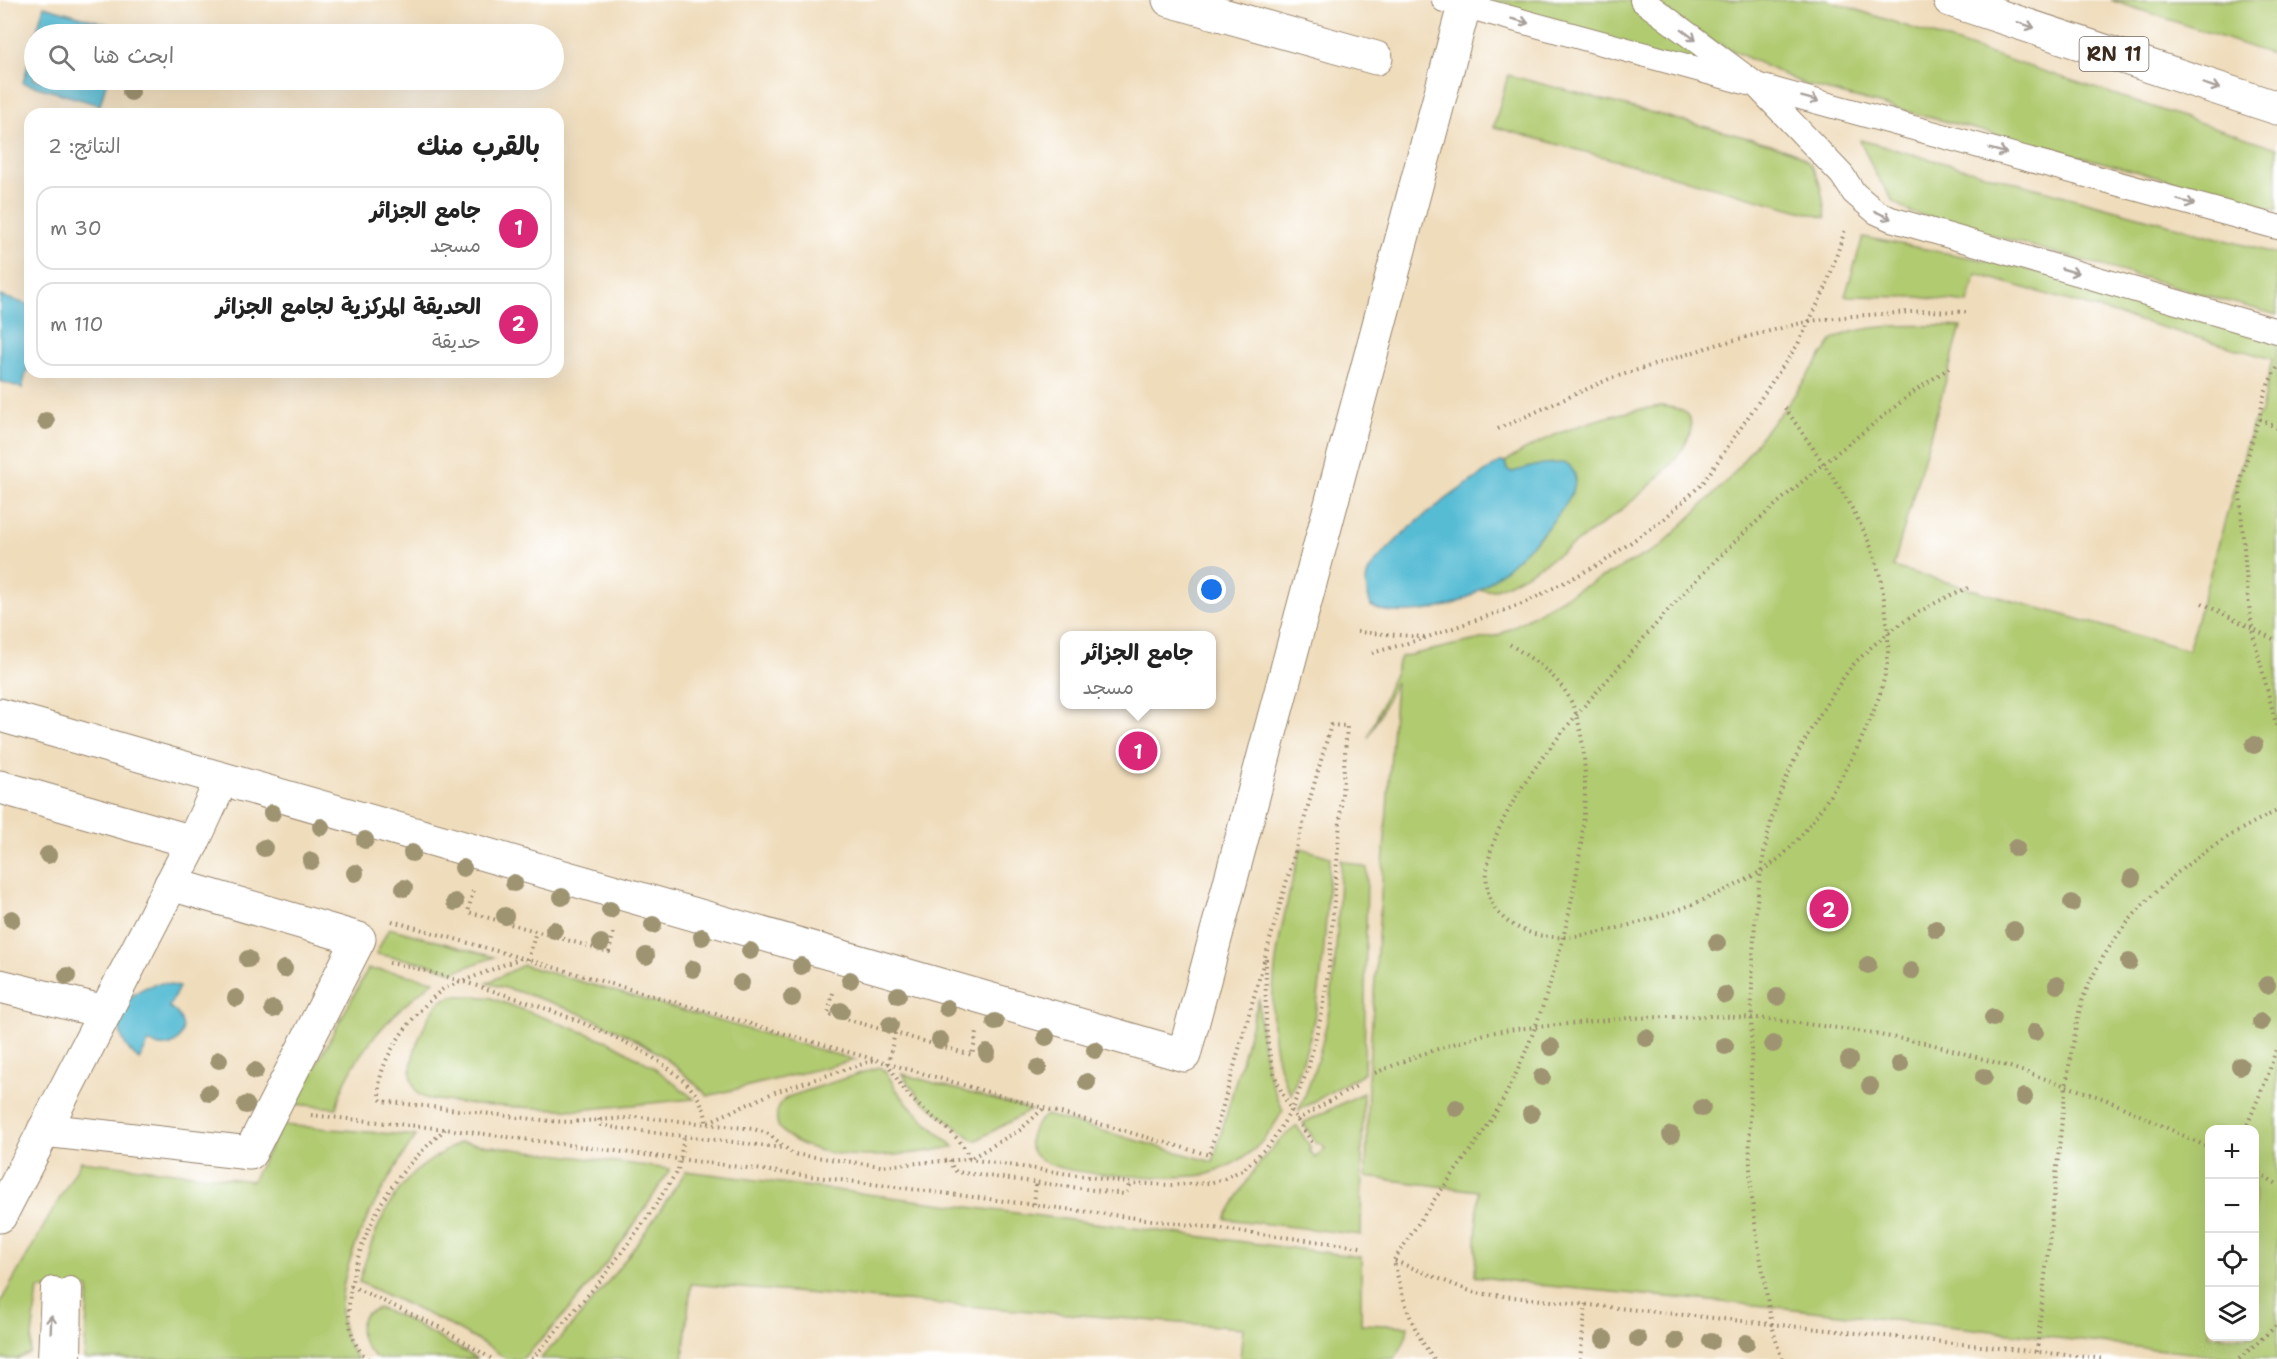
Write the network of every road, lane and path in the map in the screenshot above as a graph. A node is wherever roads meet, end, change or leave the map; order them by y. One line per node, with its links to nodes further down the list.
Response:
1 (1169, 0): 5 (main road)
2 (1642, 0): 6 (lane, one-way to 6)
3 (1950, 0): 7 (main road, RN 11, one-way to 7)
4 (1454, 3): 6 (lane, one-way to 6); 34 (main road)
5 (1376, 58)
6 (1755, 84): 8 (lane); 10 (lane, one-way to 10)
7 (2277, 108)
8 (1842, 175): 9 (lane); 13 (lane, one-way to 13)
9 (1846, 208): 12 (path)
10 (2277, 227)
11 (1966, 312): 12 (path)
12 (1809, 321): 19 (path); 26 (path)
13 (2277, 331)
14 (1950, 368): 20 (path)
15 (2277, 368): 17 (path)
16 (1785, 408): 20 (path)
17 (2260, 419): 18 (path); 23 (path)
18 (2277, 428)
19 (1498, 429)
20 (1823, 464): 25 (path); 31 (path)
21 (1968, 588): 25 (path)
22 (2202, 603): 23 (path)
23 (2253, 628): 27 (path); 33 (path)
24 (1357, 632): 26 (path)
25 (1886, 635): 38 (path); 38 (path)
26 (1429, 637): 29 (path)
27 (2277, 641)
28 (1506, 642): 31 (path)
29 (1372, 653)
30 (0, 715): 34 (main road)
31 (1576, 715): 42 (path); 42 (path)
32 (1347, 726): 63 (path)
33 (2277, 728)
34 (222, 779): 37 (main road)
35 (0, 787): 37 (main road)
36 (2277, 811): 60 (path)
37 (192, 842): 39 (main road)
38 (1761, 872): 42 (path); 52 (path)
39 (171, 884): 44 (main road); 50 (main road)
40 (476, 914): 41 (path)
41 (536, 931): 43 (path); 47 (path)
42 (1562, 937): 53 (path)
43 (602, 950)
44 (351, 954): 48 (path); 62 (main road)
45 (1266, 954): 63 (path)
46 (521, 958): 48 (path)
47 (528, 960)
48 (459, 982): 64 (path); 66 (path)
49 (0, 986): 50 (main road)
50 (105, 1012): 69 (main road)
51 (837, 1017): 54 (path)
52 (1751, 1018): 53 (path); 60 (path); 87 (path)
53 (1536, 1026): 58 (path); 84 (path)
54 (895, 1033): 56 (path); 74 (path)
55 (2277, 1046): 67 (path)
56 (963, 1053)
57 (875, 1059): 66 (path)
58 (1375, 1073)
59 (1358, 1085): 65 (path)
60 (2065, 1086): 72 (path); 89 (path)
61 (1044, 1108): 74 (path)
62 (271, 1111): 68 (path); 69 (main road)
63 (1291, 1111): 65 (path); 79 (path)
64 (599, 1119): 66 (path); 70 (path)
65 (1296, 1120): 71 (path)
66 (706, 1124): 73 (path)
67 (2247, 1125)
68 (445, 1129): 75 (path); 85 (path)
69 (44, 1130): 82 (main road)
70 (684, 1137): 73 (path); 75 (path)
71 (1314, 1145)
72 (2205, 1146)
73 (783, 1148): 76 (path)
74 (969, 1158): 76 (path); 79 (path)
75 (681, 1159): 81 (path); 94 (path)
76 (950, 1160): 78 (path)
77 (2259, 1173): 80 (path)
78 (1036, 1182): 79 (path); 81 (path)
79 (1129, 1183)
80 (2277, 1184)
81 (1034, 1204): 83 (path)
82 (0, 1216)
83 (1361, 1246)
84 (1394, 1260): 86 (path); 95 (path)
85 (351, 1286): 92 (path); 93 (path)
86 (1587, 1304): 87 (path); 96 (path)
87 (1772, 1324): 89 (path); 97 (path)
88 (2277, 1325): 99 (path)
89 (2037, 1352): 98 (path)
90 (50, 1359): 91 (lane, one-way to 91)
91 (69, 1359)
92 (368, 1359)
93 (492, 1359)
94 (532, 1359)
95 (1434, 1359)
96 (1580, 1359)
97 (1782, 1359)
98 (2105, 1359)
99 (2240, 1359)

